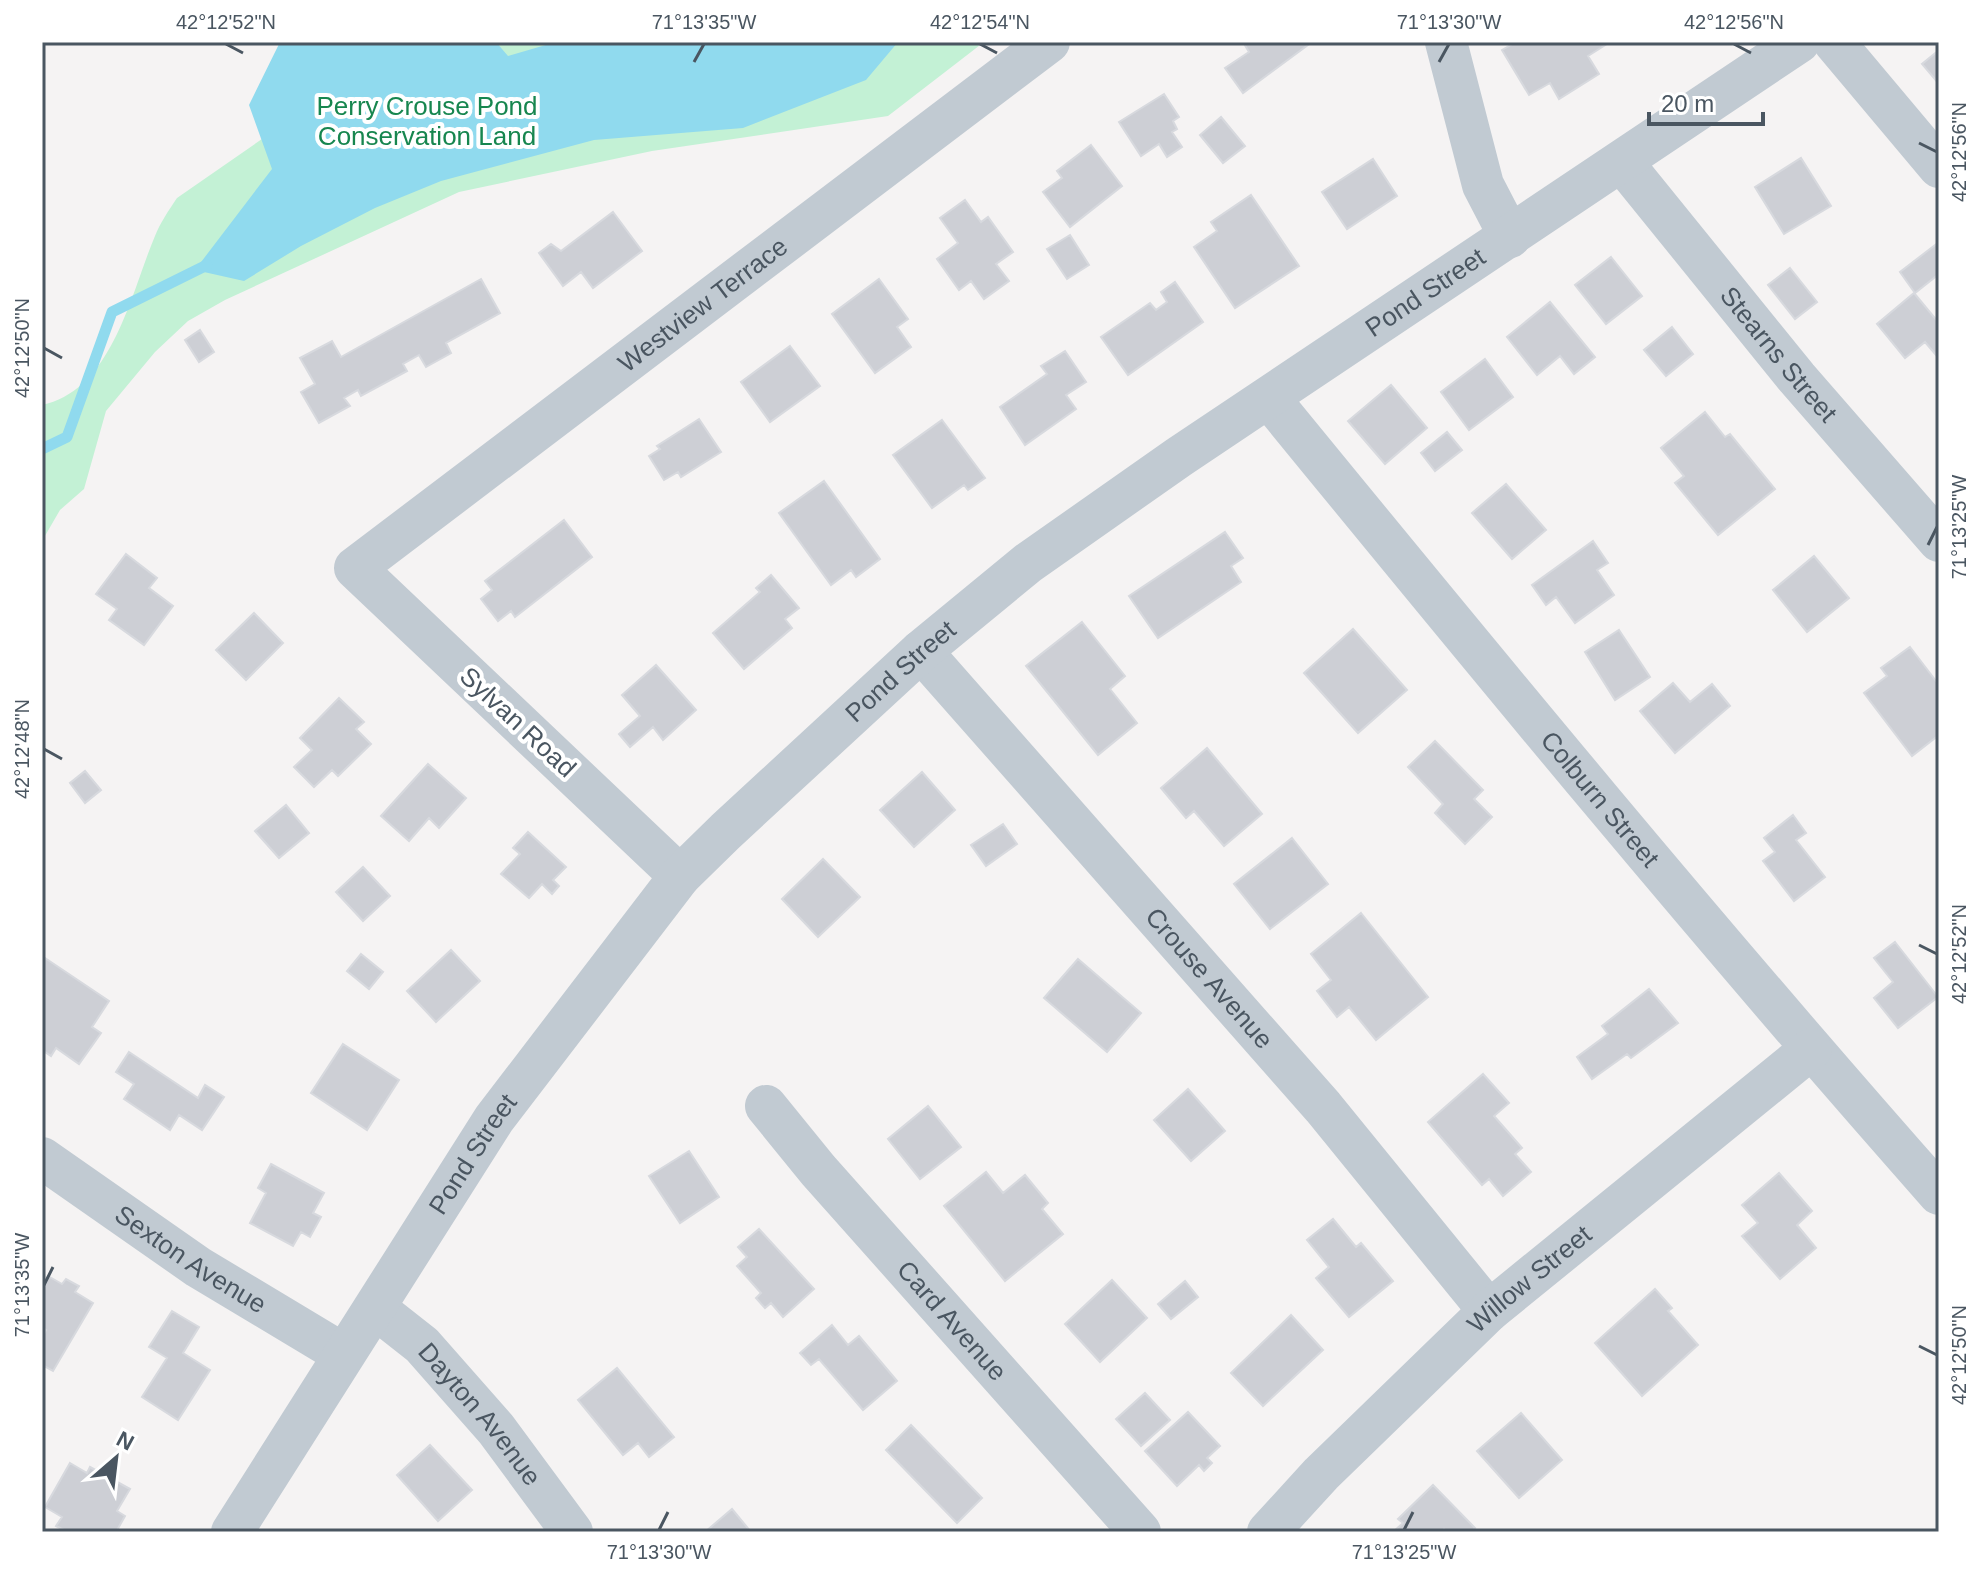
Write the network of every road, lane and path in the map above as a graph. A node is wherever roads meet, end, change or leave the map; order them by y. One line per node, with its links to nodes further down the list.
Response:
1 (1049, 42): 10 (street, Westview Terrace)
2 (1446, 42): 7 (street)
3 (1799, 42): 5 (street, Pond Street)
4 (1834, 42): 6 (street)
5 (1622, 162): 7 (street, Pond Street); 9 (street, Stearns Street)
6 (1939, 167)
7 (1510, 237): 8 (street, Pond Street)
8 (1269, 398): 11 (street, Pond Street); 13 (street, Colburn Street)
9 (1939, 541)
10 (355, 568): 12 (street, Sylvan Road)
11 (921, 651): 12 (street, Pond Street); 18 (street, Crouse Avenue)
12 (680, 876): 17 (street, Pond Street)
13 (1811, 1049): 16 (street, Colburn Street); 18 (street, Willow Street)
14 (766, 1106): 22 (street, Card Avenue)
15 (42, 1158): 19 (street, Sexton Avenue)
16 (1939, 1194)
17 (375, 1308): 19 (street, Pond Street); 21 (street, Dayton Avenue)
18 (1489, 1311): 23 (street, Willow Street)
19 (343, 1354): 20 (street, Pond Street)
20 (232, 1532)
21 (572, 1532)
22 (1140, 1532)
23 (1268, 1532)

